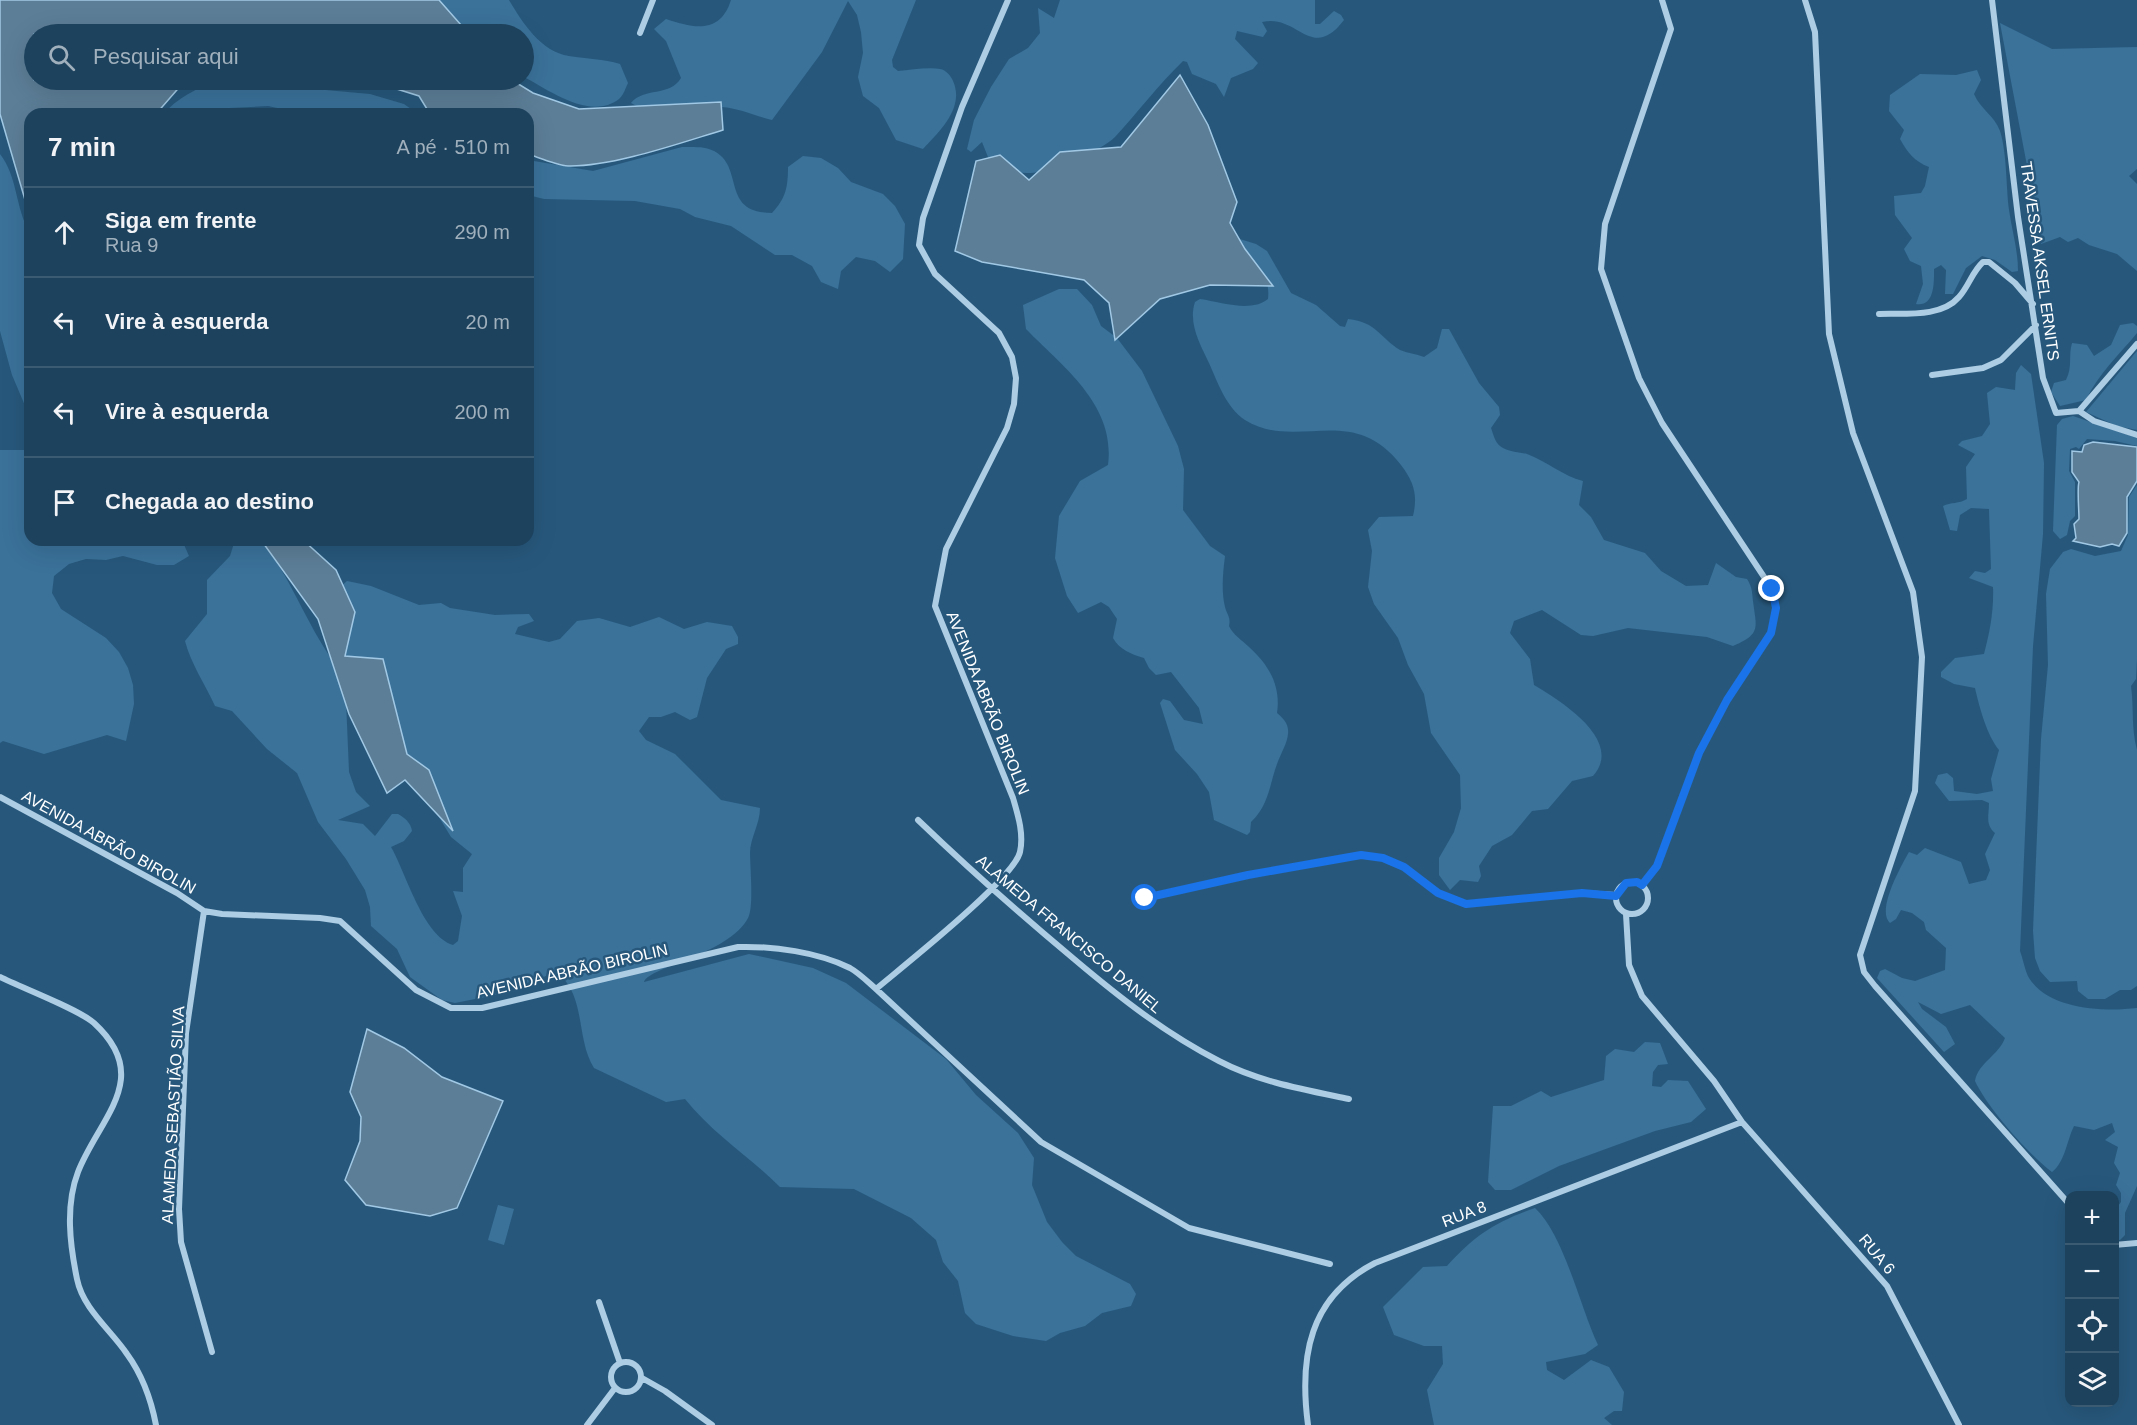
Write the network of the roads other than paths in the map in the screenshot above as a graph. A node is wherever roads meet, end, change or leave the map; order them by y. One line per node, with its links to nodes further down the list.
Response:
1 (653, 0): 6 (street)
2 (1008, 0): 17 (street, AVENIDA ABRÃO BIROLIN)
3 (1662, 0): 16 (street)
4 (1805, 0): 26 (street)
5 (1992, 0): 7 (street, TRAVESSA AKSEL ERNITS)
6 (640, 33)
7 (2033, 304): 8 (street); 9 (street, TRAVESSA AKSEL ERNITS)
8 (1879, 314)
9 (2036, 325): 11 (street); 12 (street, TRAVESSA AKSEL ERNITS)
10 (2137, 344): 12 (street)
11 (1932, 375)
12 (2079, 411): 13 (street)
13 (2137, 435)
14 (0, 797): 20 (street, AVENIDA ABRÃO BIROLIN)
15 (918, 820): 17 (street, ALAMEDA FRANCISCO DANIEL)
16 (1642, 885): 18 (street); 21 (street)
17 (990, 889): 23 (street, AVENIDA ABRÃO BIROLIN); 24 (street, ALAMEDA FRANCISCO DANIEL)
18 (1616, 896): 19 (street); 21 (street)
19 (1145, 898)
20 (204, 911): 23 (street, AVENIDA ABRÃO BIROLIN); 31 (street, ALAMEDA SEBASTIÃO SILVA)
21 (1626, 914): 25 (street, RUA 6)
22 (0, 977): 35 (street)
23 (876, 988): 29 (street, AVENIDA ABRÃO BIROLIN)
24 (1349, 1099)
25 (1742, 1122): 38 (street, RUA 8); 39 (street, RUA 6)
26 (2065, 1199)
27 (2137, 1243): 28 (street)
28 (2119, 1245)
29 (1330, 1264)
30 (598, 1302): 32 (street)
31 (212, 1352)
32 (620, 1363): 33 (street); 34 (street)
33 (642, 1378): 34 (street); 37 (street)
34 (615, 1388): 36 (street)
35 (156, 1425)
36 (587, 1425)
37 (712, 1425)
38 (1308, 1425)
39 (1959, 1425)

